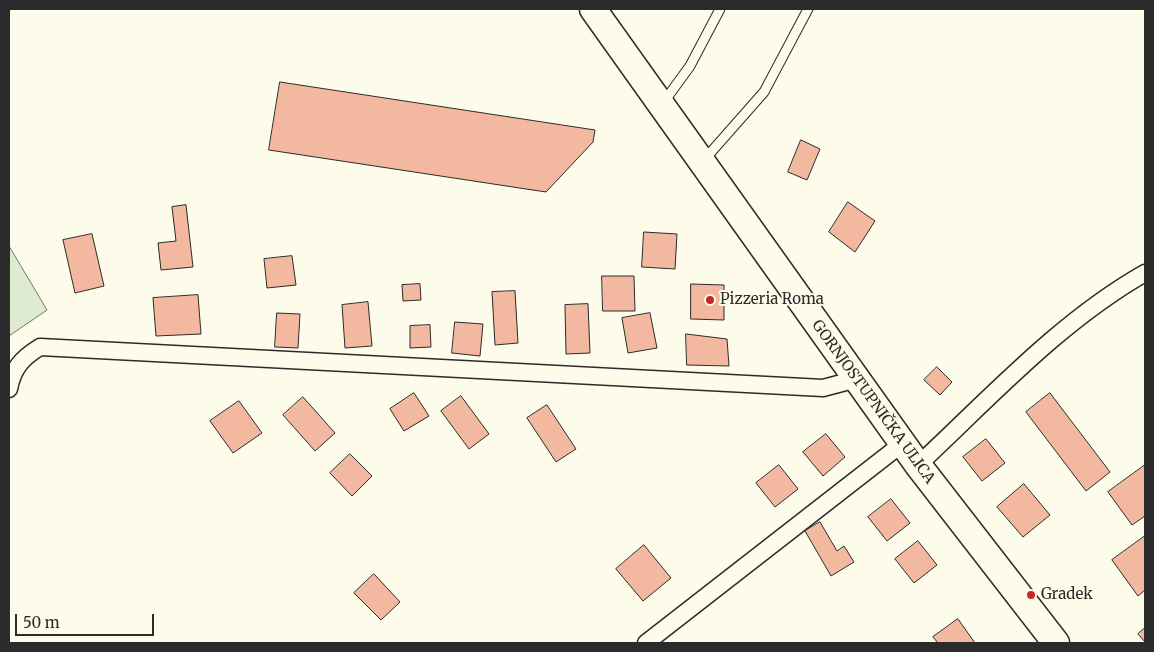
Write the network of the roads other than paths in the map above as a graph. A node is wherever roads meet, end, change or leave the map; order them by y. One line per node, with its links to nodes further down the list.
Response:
1 (593, 9): 4 (main road, GORNJOSTUPNIČKA ULICA)
2 (720, 9): 4 (lane)
3 (808, 9): 5 (lane)
4 (662, 106): 5 (main road, GORNJOSTUPNIČKA ULICA)
5 (702, 162): 7 (main road, GORNJOSTUPNIČKA ULICA)
6 (1145, 273): 10 (street)
7 (857, 379): 8 (street); 9 (main road, GORNJOSTUPNIČKA ULICA)
8 (9, 389)
9 (903, 443): 10 (main road, GORNJOSTUPNIČKA ULICA); 11 (street)
10 (918, 466): 12 (main road, GORNJOSTUPNIČKA ULICA)
11 (646, 643)
12 (1056, 643)

